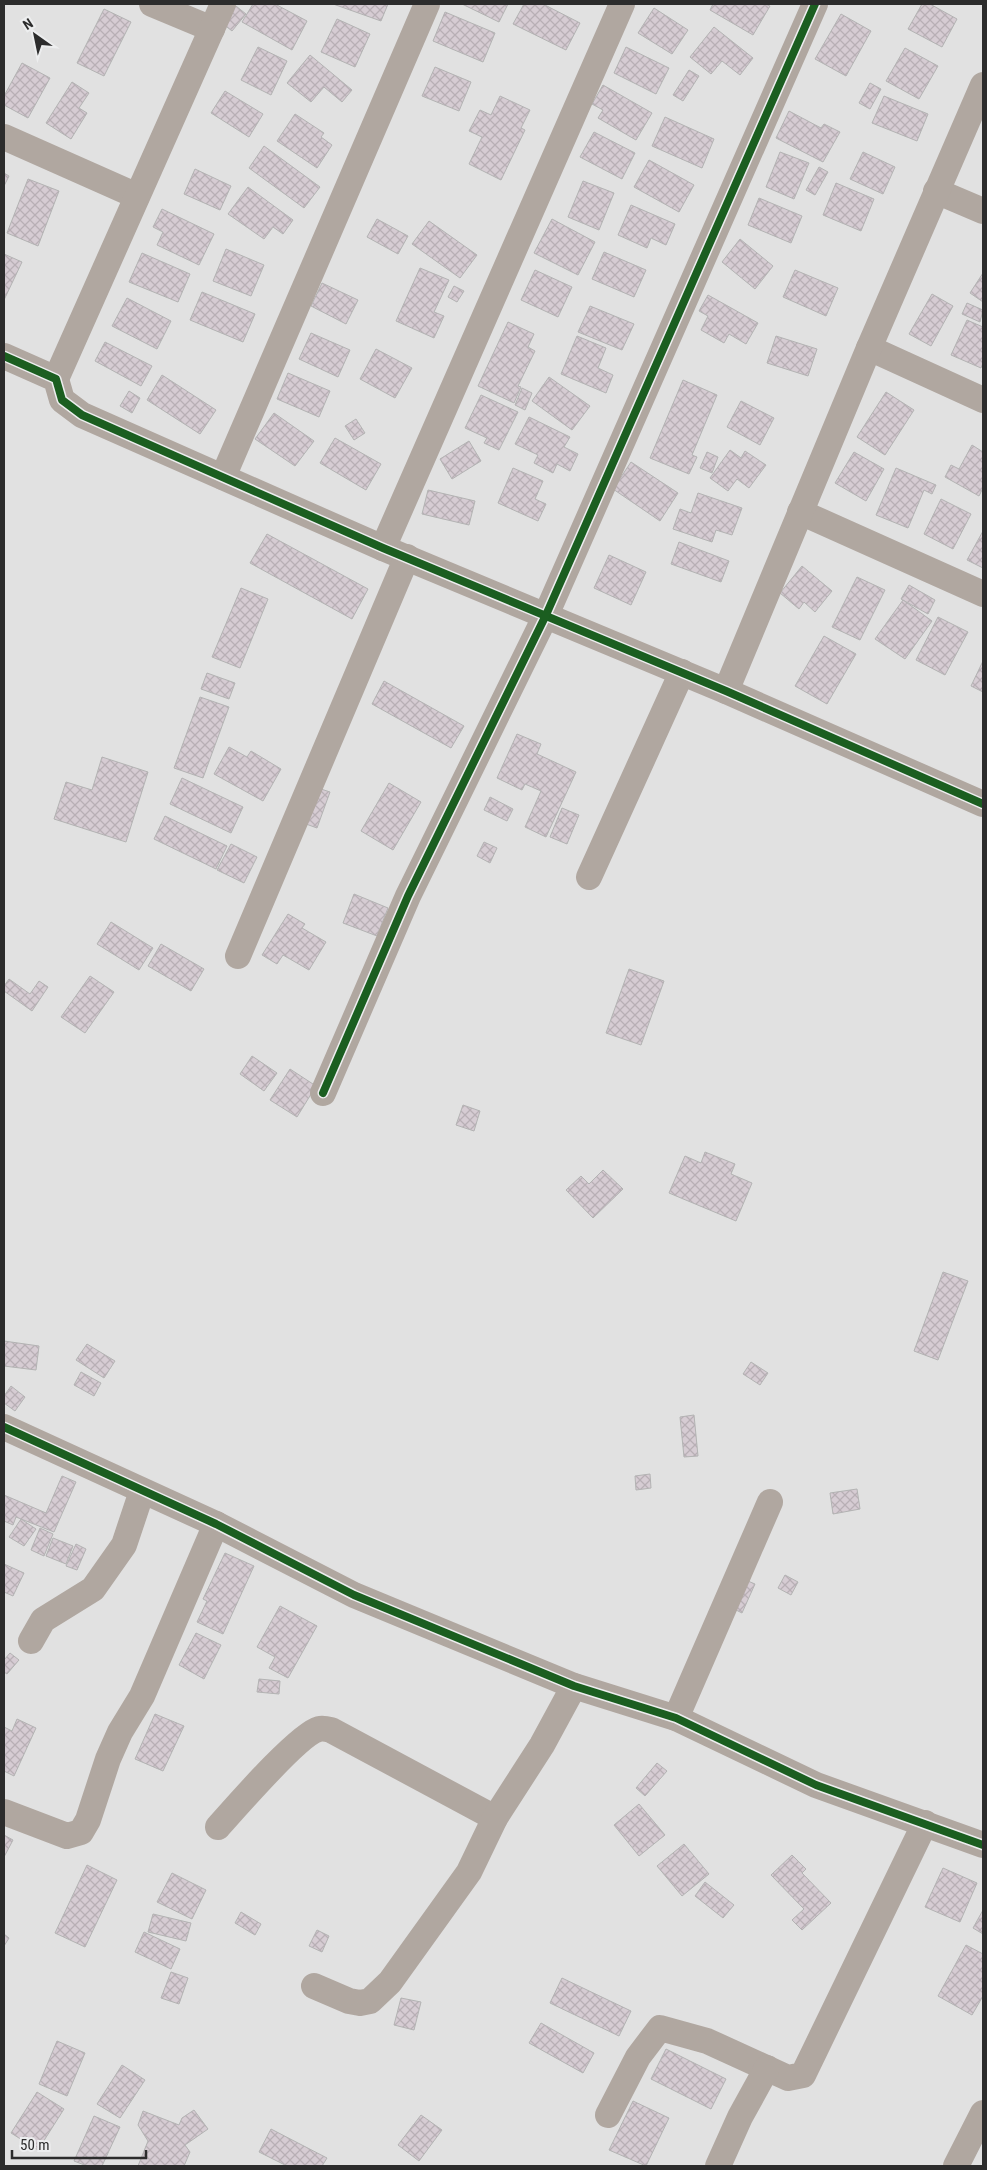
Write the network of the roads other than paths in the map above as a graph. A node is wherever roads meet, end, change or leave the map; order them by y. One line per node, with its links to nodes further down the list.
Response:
1 (152, 4): 6 (street)
2 (223, 4): 6 (street)
3 (427, 4): 16 (street)
4 (622, 4): 18 (street)
5 (815, 4): 21 (street)
6 (212, 29): 10 (street)
7 (983, 85): 9 (street)
8 (4, 137): 10 (street)
9 (936, 191): 11 (street); 12 (street)
10 (137, 196): 14 (street)
11 (983, 211)
12 (869, 348): 15 (street); 17 (street)
13 (4, 356): 14 (street)
14 (56, 379): 16 (street)
15 (983, 400)
16 (223, 477): 18 (street)
17 (800, 512): 20 (street); 23 (street)
18 (383, 548): 19 (street)
19 (406, 557): 21 (street); 26 (street)
20 (983, 594)
21 (546, 614): 22 (street); 27 (street)
22 (682, 672): 23 (street); 25 (street)
23 (726, 691): 24 (street)
24 (983, 804)
25 (589, 877)
26 (238, 956)
27 (323, 1093)
28 (4, 1427): 29 (street)
29 (142, 1491): 31 (street); 32 (street)
30 (770, 1502): 34 (street)
31 (216, 1524): 33 (street); 35 (street)
32 (31, 1641)
33 (574, 1686): 34 (street); 36 (street)
34 (676, 1718): 37 (street)
35 (4, 1812)
36 (495, 1818): 38 (street); 40 (street)
37 (925, 1823): 39 (street); 41 (street)
38 (218, 1827)
39 (983, 1845)
40 (314, 1986)
41 (767, 2068): 43 (street); 44 (street)
42 (983, 2113): 45 (street)
43 (608, 2115)
44 (718, 2166)
45 (956, 2166)

